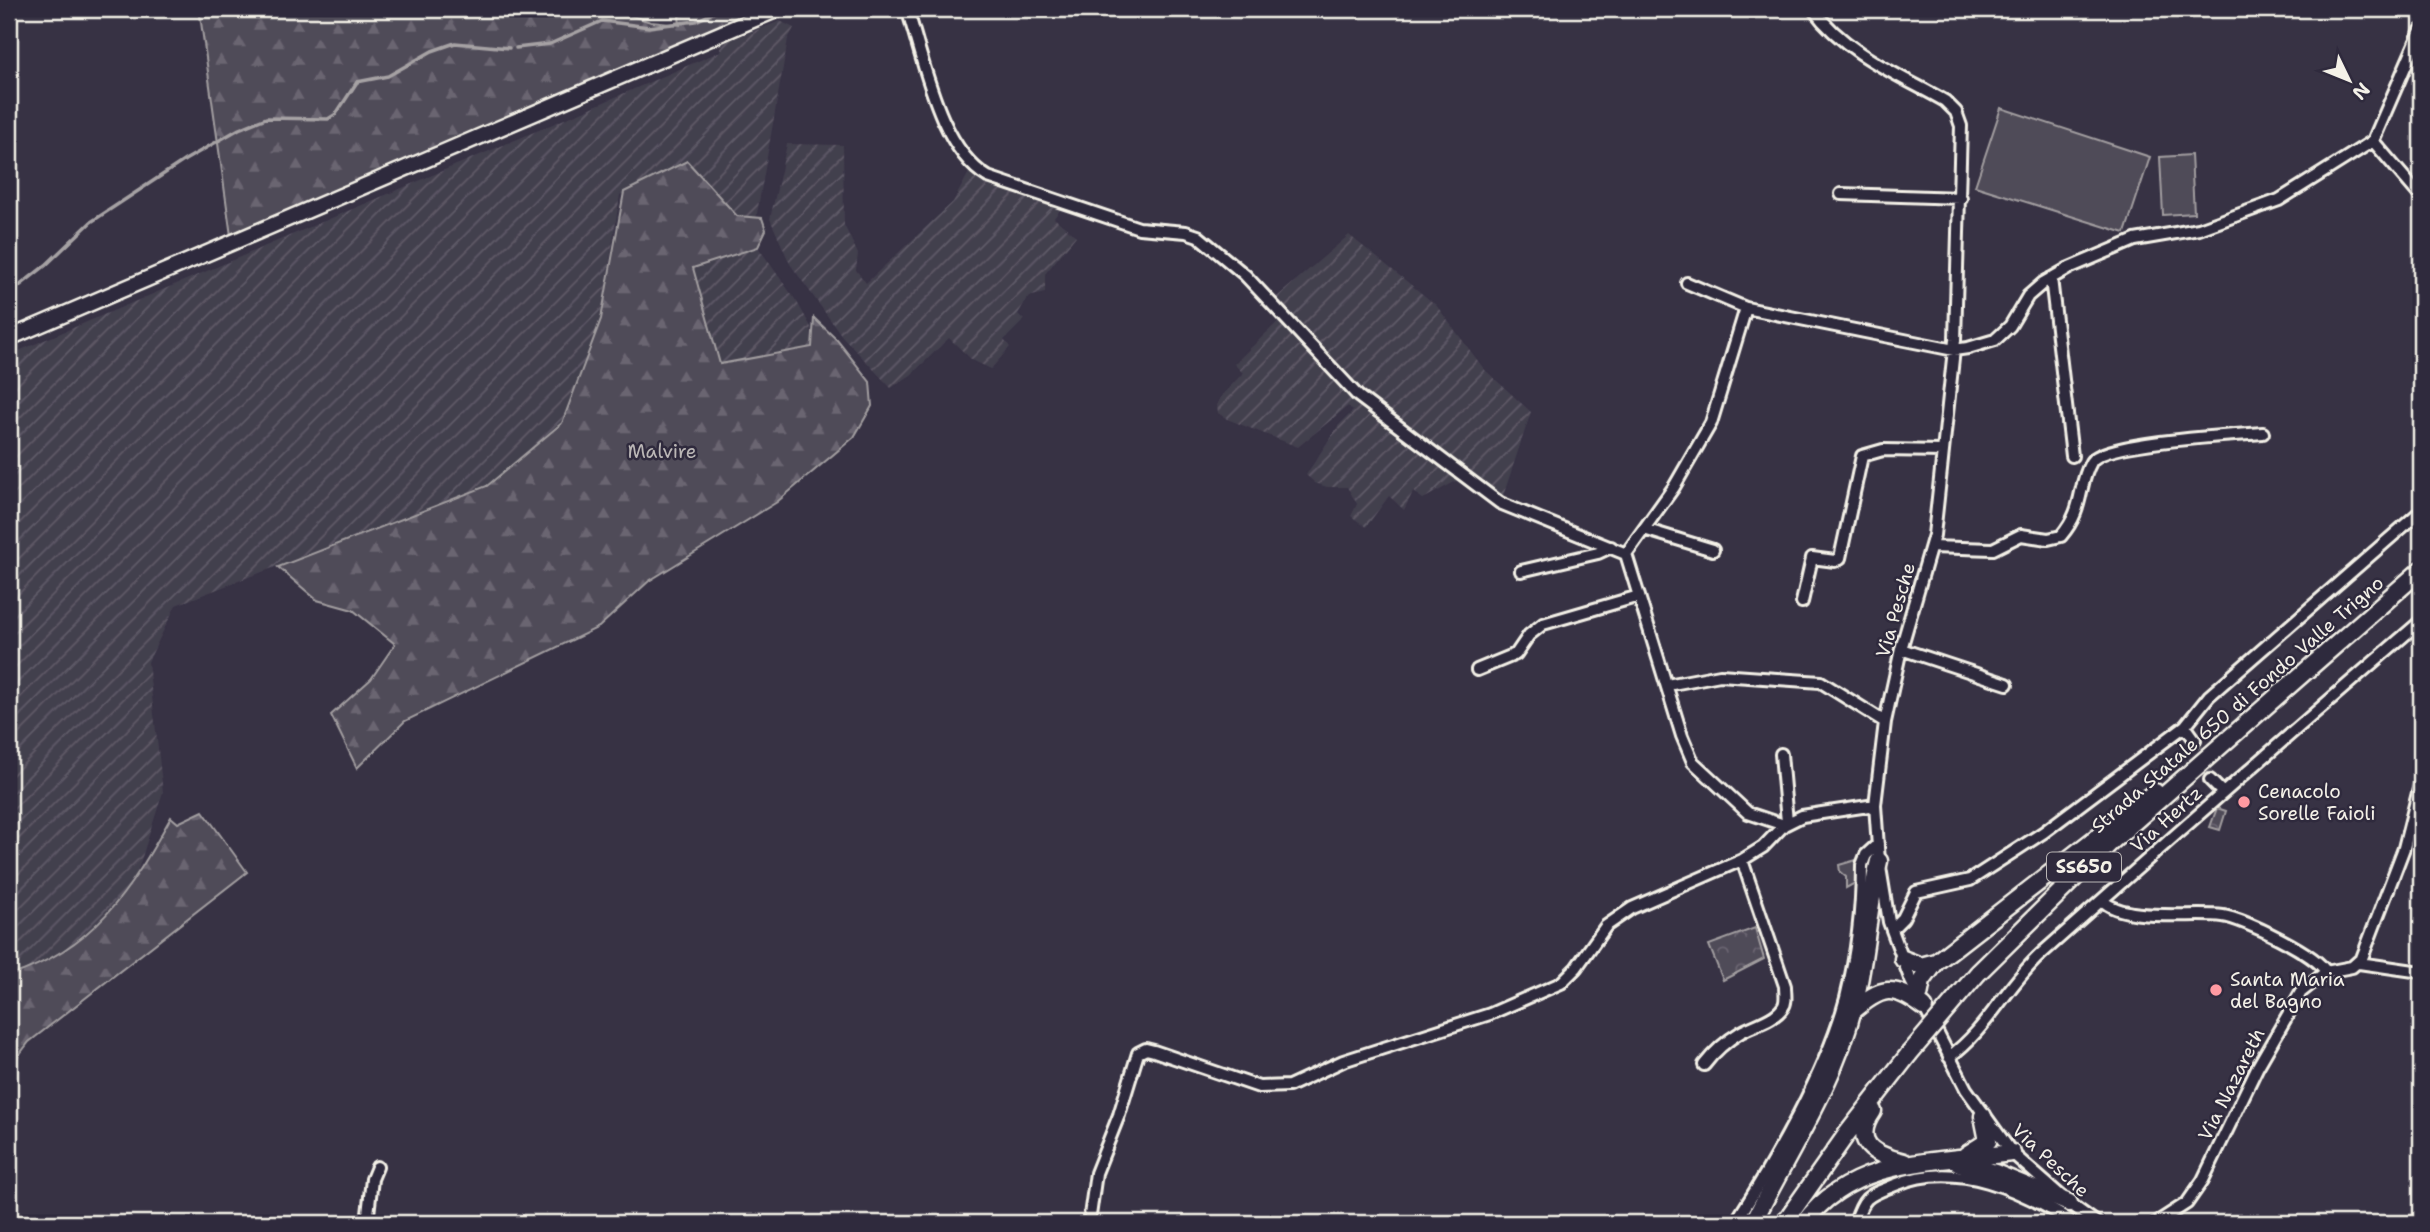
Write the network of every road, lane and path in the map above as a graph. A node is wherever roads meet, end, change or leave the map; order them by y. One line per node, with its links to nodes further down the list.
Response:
1 (778, 9): 12 (main road)
2 (907, 9): 19 (street)
3 (1813, 9): 8 (street, Via Pesche)
4 (2421, 30): 5 (street)
5 (2373, 141): 7 (street); 9 (street)
6 (1841, 194): 8 (street)
7 (2421, 197)
8 (1961, 198): 13 (street, Via Pesche)
9 (2051, 278): 13 (street); 16 (street)
10 (1687, 283): 11 (street)
11 (1746, 308): 13 (street); 18 (street)
12 (9, 338)
13 (1954, 350): 15 (street, Via Pesche)
14 (2263, 433): 20 (street)
15 (1943, 451): 20 (street, Via Pesche); 26 (street)
16 (2072, 456)
17 (2421, 511): 33 (street)
18 (1644, 529): 21 (street); 22 (street)
19 (1611, 547): 22 (street); 24 (street)
20 (1931, 547): 28 (street, Via Pesche)
21 (1713, 550)
22 (1626, 554): 25 (street)
23 (2421, 570): 36 (highway, Strada Statale 650 di Fondo Valle Trigno / SS650)
24 (1521, 572)
25 (1639, 596): 29 (street); 31 (street)
26 (1802, 602)
27 (2421, 621): 39 (street, Via Hertz)
28 (1901, 649): 30 (street); 32 (street, Via Pesche)
29 (1477, 670)
30 (2007, 684)
31 (1667, 685): 32 (street); 41 (street)
32 (1885, 722): 40 (street, Via Pesche)
33 (2185, 726): 34 (street); 46 (street)
34 (2195, 740)
35 (1781, 754): 41 (street)
36 (2197, 768): 48 (highway); 54 (highway, Strada Statale 650 di Fondo Valle Trigno / SS650, bridge)
37 (2210, 780): 39 (street)
38 (2421, 781): 49 (street)
39 (2222, 792): 45 (street, Via Hertz)
40 (1875, 805): 41 (street); 42 (street, Via Pesche)
41 (1785, 824): 43 (street)
42 (1878, 844): 44 (street, Via Pesche); 66 (street)
43 (1742, 860): 56 (street); 65 (street)
44 (1879, 862): 46 (street, Via Pesche); 53 (highway)
45 (2102, 900): 50 (street); 55 (street, Via Hertz)
46 (1892, 929): 47 (street, Via Pesche)
47 (1903, 959): 48 (highway); 52 (street, Via Pesche)
48 (1936, 962): 52 (highway)
49 (2359, 962): 50 (street, Via Nazareth); 51 (street)
50 (2326, 972): 73 (street, Via Nazareth)
51 (2421, 972)
52 (1922, 1002): 53 (highway); 55 (street, Via Pesche)
53 (1853, 1011): 67 (highway)
54 (1909, 1054): 60 (highway); 68 (highway, Strada Statale 650 di Fondo Valle Trigno / SS650)
55 (1949, 1057): 57 (street, Via Pesche)
56 (1704, 1065)
57 (1983, 1116): 58 (street, Via Pesche); 59 (highway)
58 (2012, 1153): 59 (highway); 62 (highway); 63 (street, Via Pesche)
59 (1950, 1160): 60 (highway); 62 (highway)
60 (1906, 1163): 69 (highway)
61 (377, 1167): 64 (street)
62 (1977, 1168): 63 (highway)
63 (2069, 1203): 72 (street, Via Pesche)
64 (367, 1223)
65 (1089, 1223)
66 (1735, 1223)
67 (1753, 1223)
68 (1784, 1223)
69 (1804, 1223)
70 (1855, 1223): 71 (street)
71 (2074, 1223)
72 (2097, 1223)
73 (2156, 1223)

